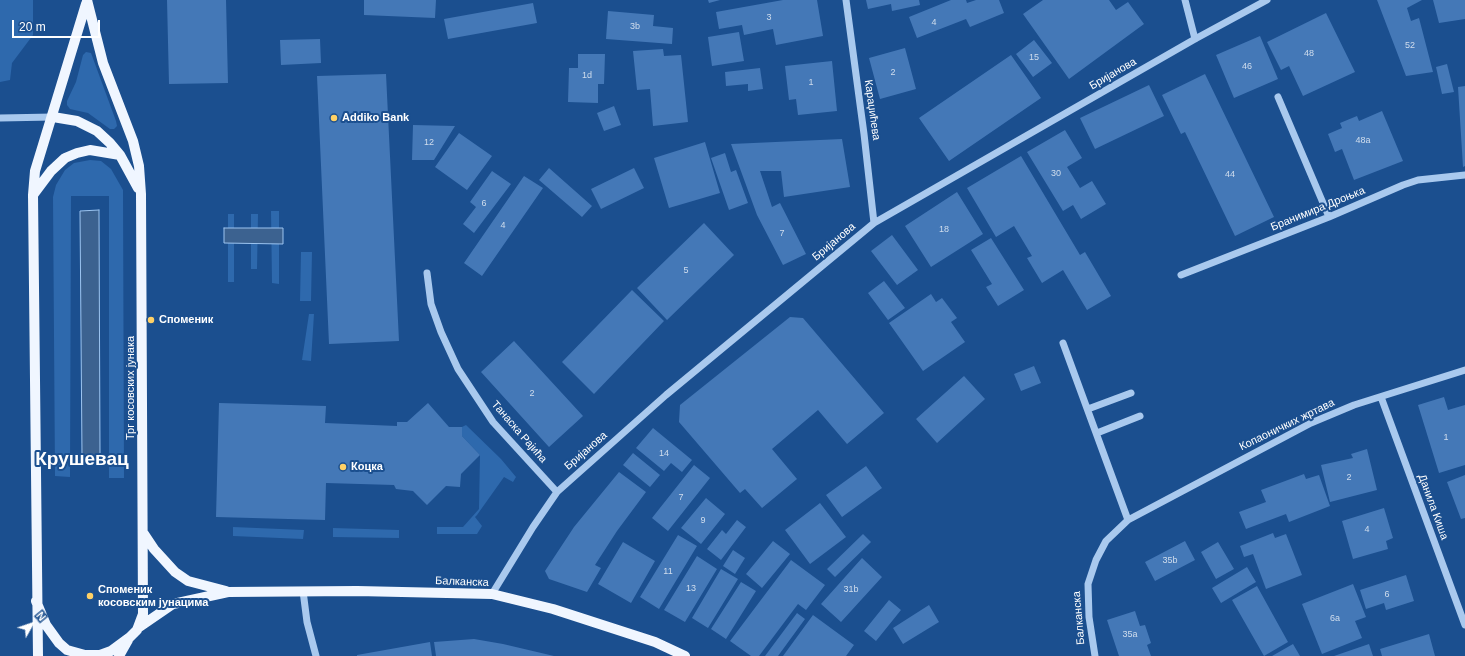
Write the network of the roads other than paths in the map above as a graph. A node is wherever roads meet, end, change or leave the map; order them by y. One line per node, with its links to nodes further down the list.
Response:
1 (846, 0): 14 (street, Караџићева)
2 (1185, 0): 5 (street)
3 (1267, 0): 5 (street, Бријанова)
4 (87, 1): 7 (main road, Трг косовских јунака); 11 (main road, Трг косовских јунака)
5 (1195, 39): 14 (street, Бријанова)
6 (1278, 97): 13 (street)
7 (53, 117): 8 (street); 9 (main road); 12 (main road, Трг косовских јунака)
8 (0, 118)
9 (120, 155): 11 (main road); 12 (main road)
10 (1465, 175): 13 (street, Бранимира Дроњка)
11 (141, 194): 26 (main road, Трг косовских јунака)
12 (33, 195): 30 (main road, Трг косовских јунака)
13 (1329, 217): 16 (street, Бранимира Дроњка)
14 (874, 223): 24 (street, Бријанова)
15 (427, 273): 24 (street, Танаска Рајића)
16 (1181, 275)
17 (1063, 343): 21 (street)
18 (1465, 370): 20 (street, Копаоничких жртава)
19 (1131, 393): 21 (street)
20 (1381, 397): 25 (street, Копаоничких жртава); 31 (street, Данила Киша)
21 (1088, 409): 23 (street)
22 (1140, 416): 23 (street)
23 (1097, 433): 25 (street)
24 (557, 492): 29 (street, Бријанова)
25 (1128, 520): 37 (street, Балканска)
26 (144, 534): 27 (main road, Балканска); 32 (main road, Трг косовских јунака)
27 (228, 592): 28 (main road, Балканска); 32 (main road, Балканска)
28 (303, 592): 29 (main road, Балканска); 35 (street)
29 (492, 594): 36 (main road, Балканска)
30 (36, 602): 32 (main road, Трг косовских јунака); 33 (main road)
31 (1465, 625)
32 (133, 633): 34 (main road)
33 (38, 656)
34 (119, 656)
35 (316, 656)
36 (685, 656)
37 (1095, 656)

